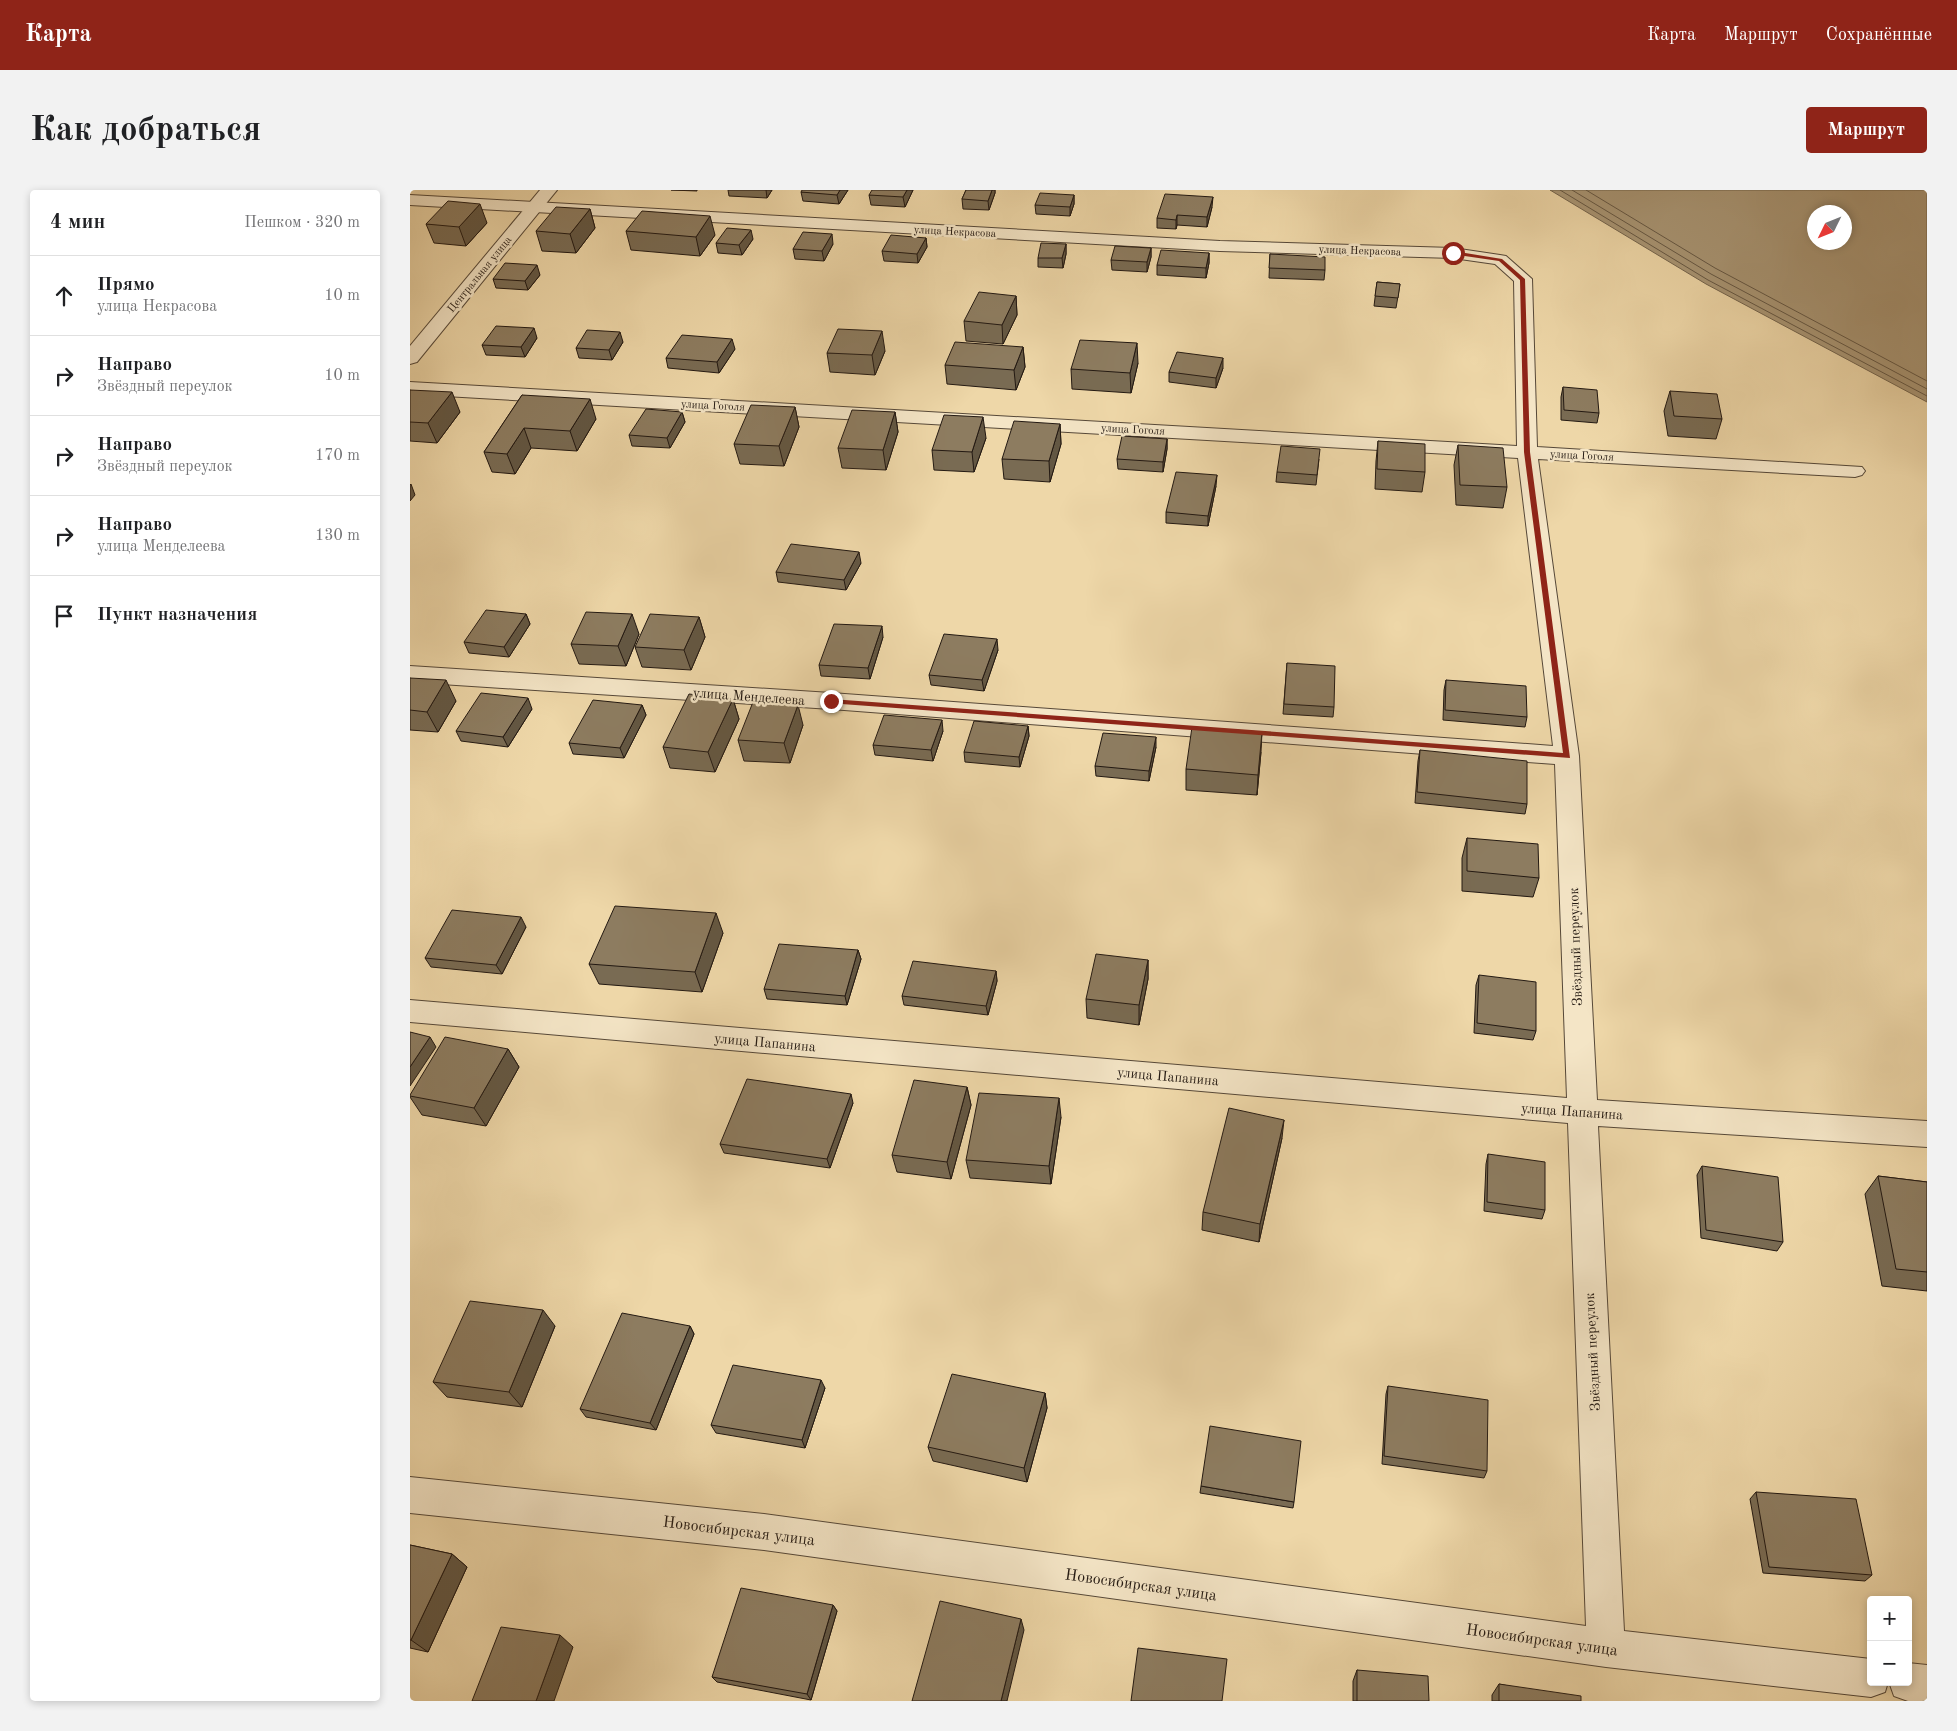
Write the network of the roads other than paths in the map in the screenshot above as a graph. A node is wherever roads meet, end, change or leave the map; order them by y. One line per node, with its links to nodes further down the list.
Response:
1 (548, 190): 3 (street, Центральная улица)
2 (410, 200): 3 (street, улица Некрасова)
3 (535, 207): 4 (street, улица Некрасова); 5 (street, Центральная улица)
4 (1500, 260): 7 (street, Звёздный переулок)
5 (410, 358)
6 (410, 388): 7 (street, улица Гоголя)
7 (1527, 452): 8 (street, улица Гоголя); 10 (street, Звёздный переулок)
8 (1855, 471)
9 (410, 674): 10 (street, улица Менделеева)
10 (1567, 756): 12 (street, Звёздный переулок)
11 (410, 1011): 12 (street, улица Папанина)
12 (1582, 1112): 13 (street, улица Папанина); 15 (street, Звёздный переулок)
13 (1927, 1134)
14 (410, 1495): 15 (street, Новосибирская улица)
15 (1606, 1648): 16 (street, Новосибирская улица)
16 (1867, 1678)
17 (1912, 1682): 18 (street)
18 (1927, 1684)

